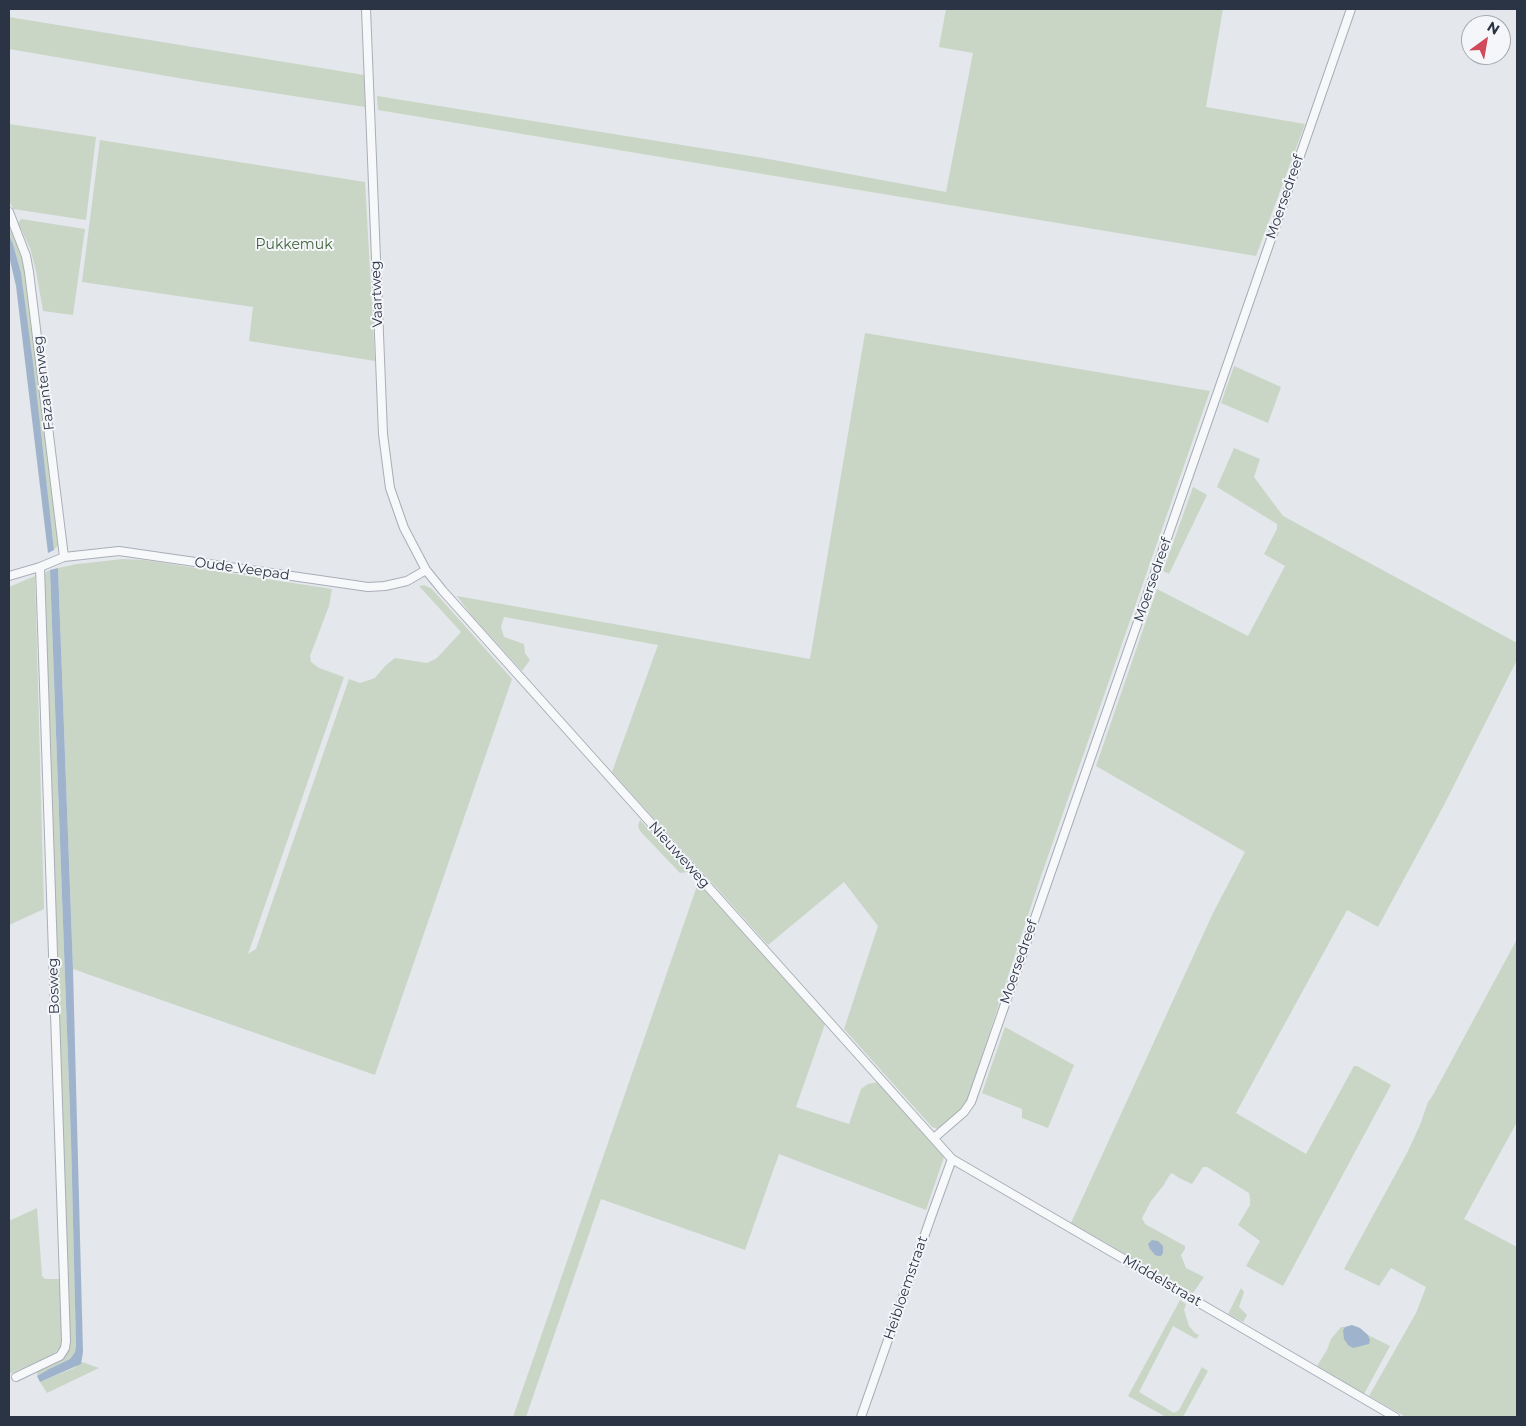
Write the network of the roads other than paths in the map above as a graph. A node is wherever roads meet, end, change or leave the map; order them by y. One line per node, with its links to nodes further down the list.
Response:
1 (366, 9): 6 (street, Vaartweg)
2 (1351, 9): 8 (street, Moersedreef)
3 (9, 212): 4 (street, Fazantenweg)
4 (60, 558): 5 (street, Oude Veepad); 6 (street, Oude Veepad)
5 (40, 567): 7 (street, Oude Veepad); 10 (street, Bosweg)
6 (426, 570): 8 (street, Nieuweweg)
7 (9, 576)
8 (934, 1138): 9 (street, Middelstraat)
9 (952, 1159): 11 (street, Heibloemstraat); 12 (street, Middelstraat)
10 (16, 1377)
11 (861, 1417)
12 (1395, 1417)

